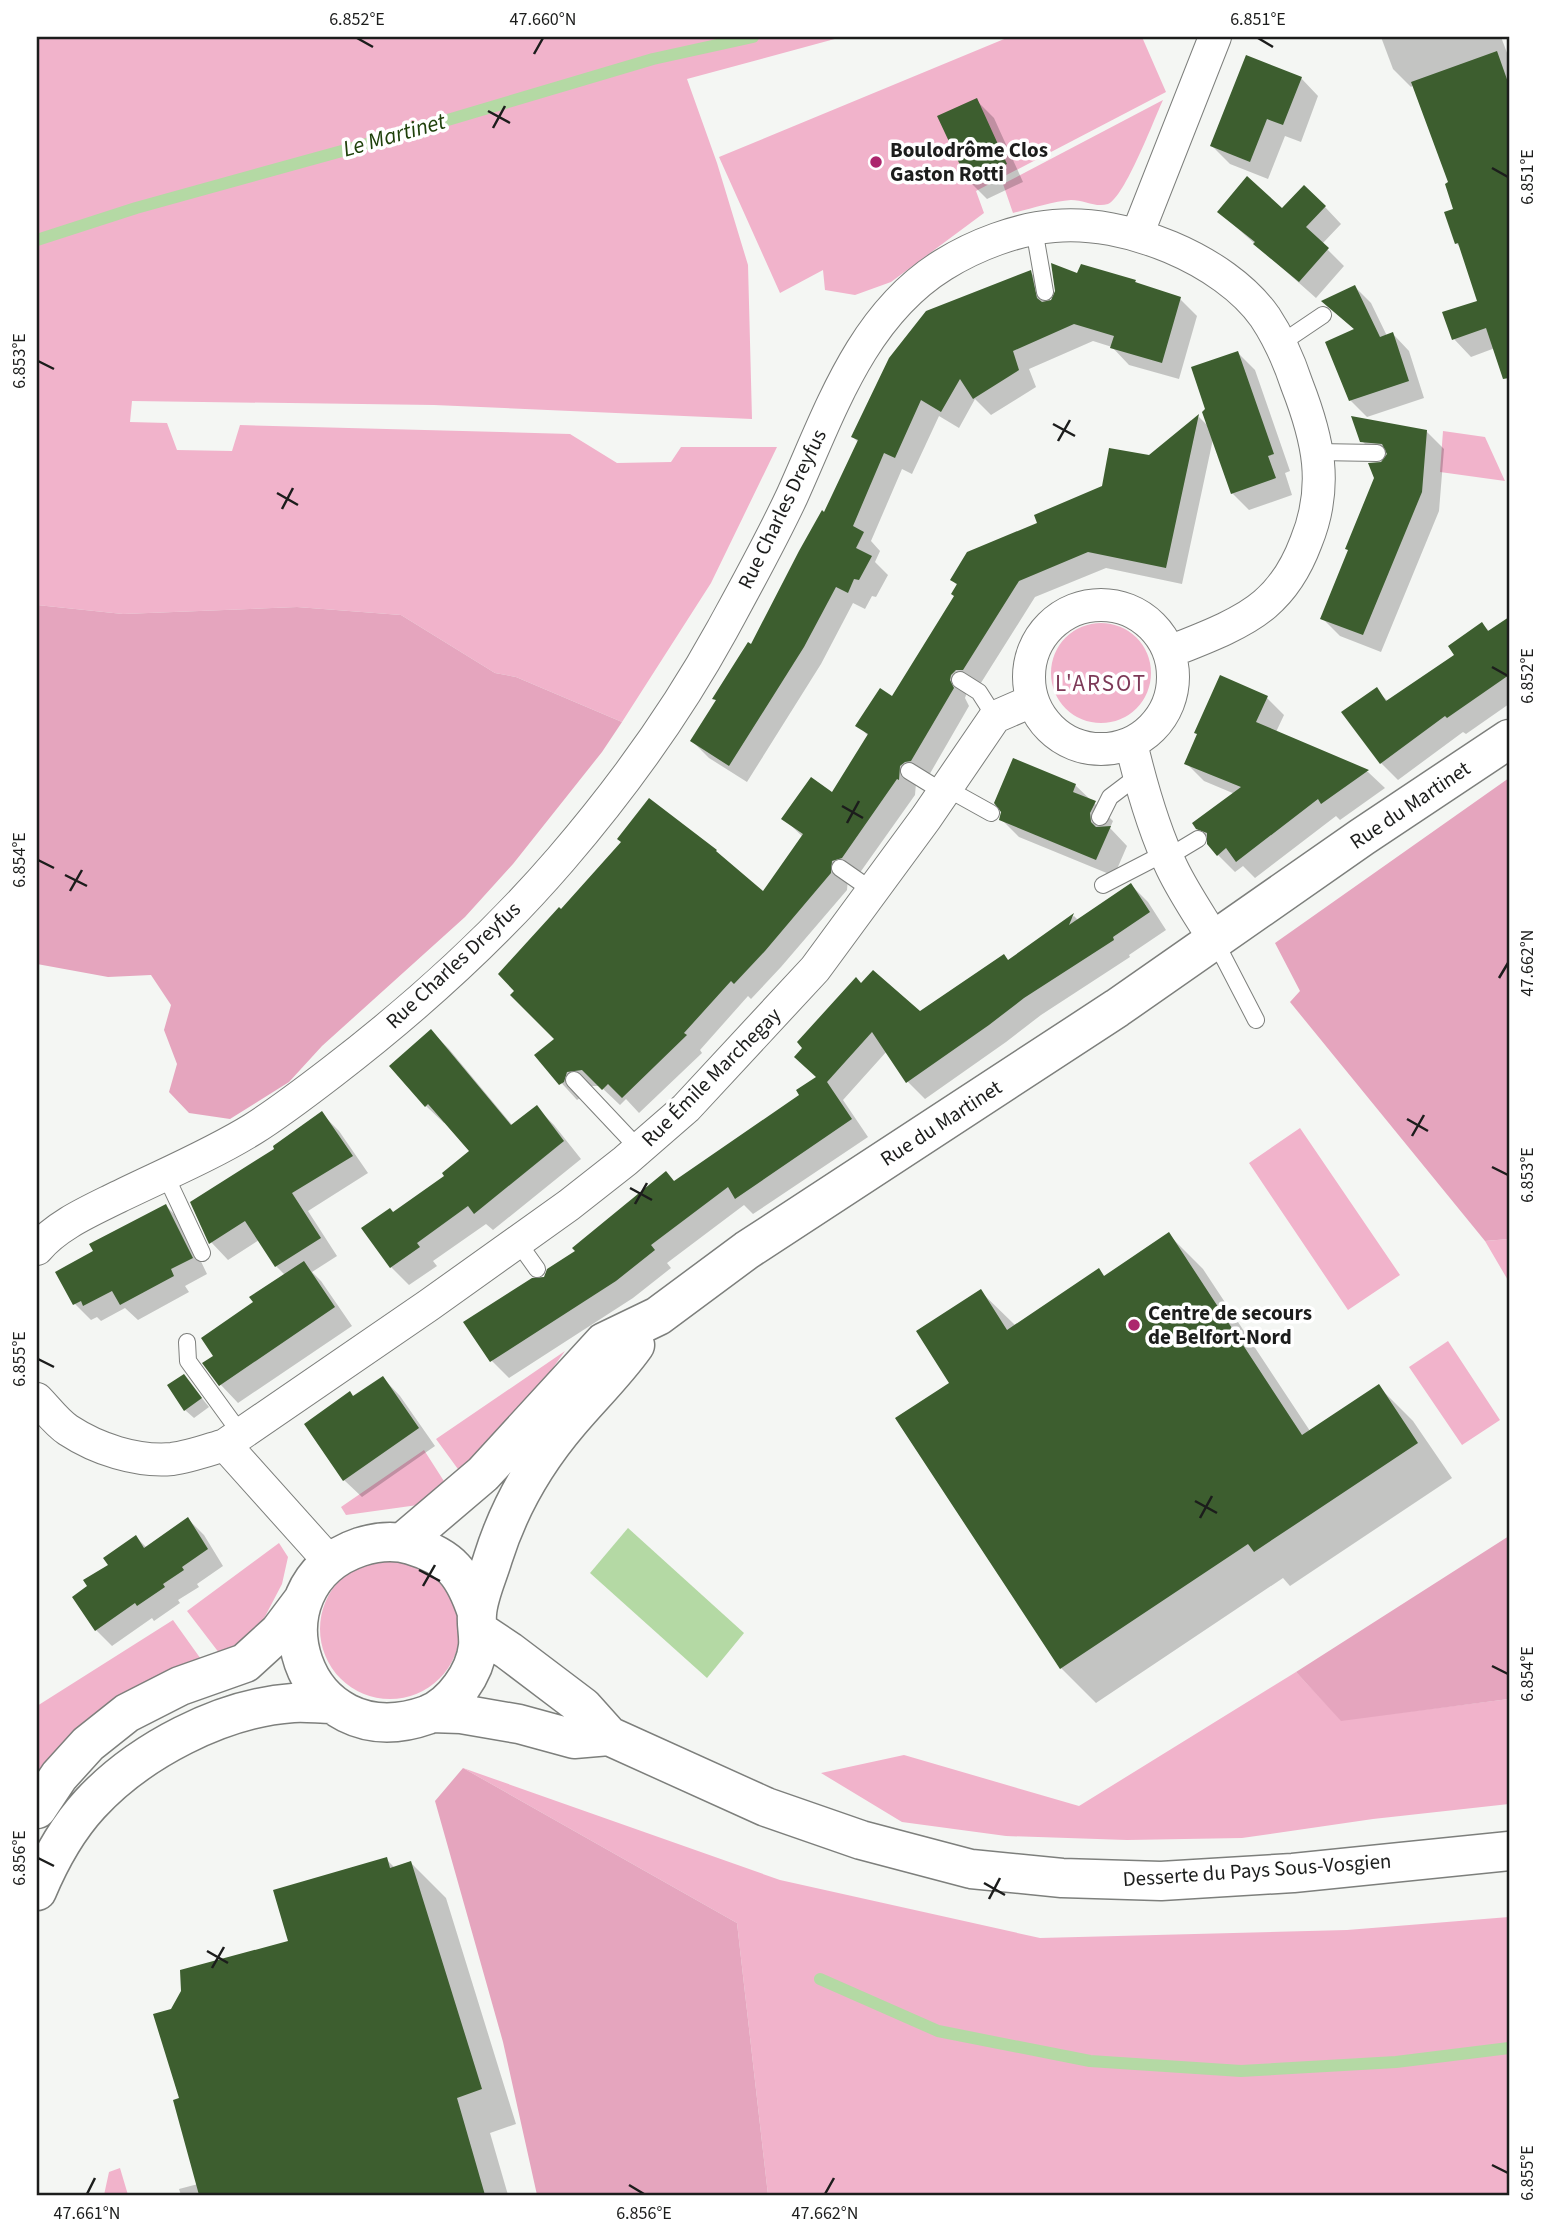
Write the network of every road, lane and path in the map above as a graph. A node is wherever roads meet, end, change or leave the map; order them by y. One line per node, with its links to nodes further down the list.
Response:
1 (1214, 37): 3 (street)
2 (1034, 229): 3 (street, Rue Charles Dreyfus); 4 (lane); 29 (street, Rue Charles Dreyfus)
3 (1137, 235): 6 (street, Rue Charles Dreyfus)
4 (1045, 292)
5 (1323, 315): 6 (lane)
6 (1280, 344): 7 (street, Rue Charles Dreyfus)
7 (1317, 452): 8 (lane); 9 (street, Rue Charles Dreyfus)
8 (1377, 453)
9 (1169, 652): 11 (street); 14 (street)
10 (960, 680): 12 (lane)
11 (1032, 701): 12 (street); 14 (street)
12 (995, 717): 17 (street, Rue Émile Marchegay)
13 (1509, 738): 25 (main road, Rue du Martinet)
14 (1131, 743): 16 (street)
15 (909, 771): 17 (lane)
16 (1139, 775): 19 (lane); 21 (street)
17 (945, 790): 18 (lane); 24 (street, Rue Émile Marchegay)
18 (991, 813)
19 (1100, 817)
20 (1198, 839): 21 (lane)
21 (1167, 855): 23 (lane); 25 (street)
22 (840, 867): 24 (lane)
23 (1103, 885)
24 (873, 891): 28 (street, Rue Émile Marchegay)
25 (1214, 939): 26 (lane); 34 (main road, Rue du Martinet)
26 (1256, 1020)
27 (574, 1080): 28 (lane)
28 (639, 1149): 30 (street, Rue Émile Marchegay)
29 (165, 1174): 31 (street, Rue Charles Dreyfus); 32 (lane)
30 (517, 1241): 33 (lane); 37 (street, Rue Émile Marchegay)
31 (37, 1249)
32 (202, 1253)
33 (537, 1269)
34 (658, 1316): 38 (main road, Rue du Martinet); 41 (main road)
35 (187, 1342): 37 (lane)
36 (37, 1399): 37 (street)
37 (233, 1439): 39 (street)
38 (403, 1542): 39 (main road); 41 (main road)
39 (330, 1562): 40 (main road)
40 (303, 1600): 42 (main road); 45 (main road)
41 (478, 1622): 43 (main road); 44 (main road, Desserte du Pays Sous-Vosgien)
42 (331, 1704): 43 (main road); 47 (main road)
43 (431, 1713): 44 (main road)
44 (610, 1736): 46 (main road, Desserte du Pays Sous-Vosgien)
45 (37, 1808)
46 (1509, 1851)
47 (40, 1870)

